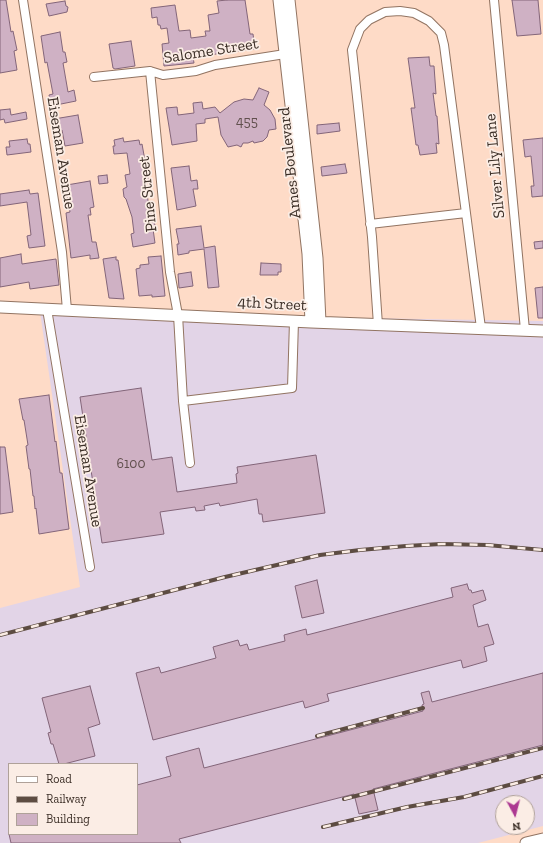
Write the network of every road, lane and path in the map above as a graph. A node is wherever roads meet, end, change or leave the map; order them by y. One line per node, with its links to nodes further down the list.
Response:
1 (23, 0): 12 (street, Eiseman Avenue)
2 (279, 0): 5 (street, Ames Boulevard)
3 (289, 0): 15 (street, Ames Boulevard)
4 (494, 0): 18 (street, Silver Lily Lane)
5 (284, 54): 6 (street, Salome Street); 15 (street, Ames Boulevard)
6 (150, 71): 7 (street, Salome Street); 13 (street, Pine Street)
7 (94, 77)
8 (466, 213): 9 (street); 9 (street); 17 (street)
9 (370, 224): 16 (street)
10 (0, 307): 11 (street, 4th Street)
11 (47, 309): 12 (street, 4th Street); 22 (street, Eiseman Avenue)
12 (67, 310): 13 (street, 4th Street)
13 (178, 315): 14 (street, 4th Street); 20 (street, Pine Street)
14 (294, 321): 15 (street, 4th Street); 20 (street)
15 (315, 322): 16 (street, 4th Street)
16 (378, 324): 17 (street, 4th Street)
17 (482, 328): 18 (street, 4th Street)
18 (525, 330): 19 (street, 4th Street)
19 (543, 331)
20 (183, 401): 21 (street, Pine Street)
21 (190, 463)
22 (90, 567)
23 (543, 838): 24 (street)
24 (526, 843)

